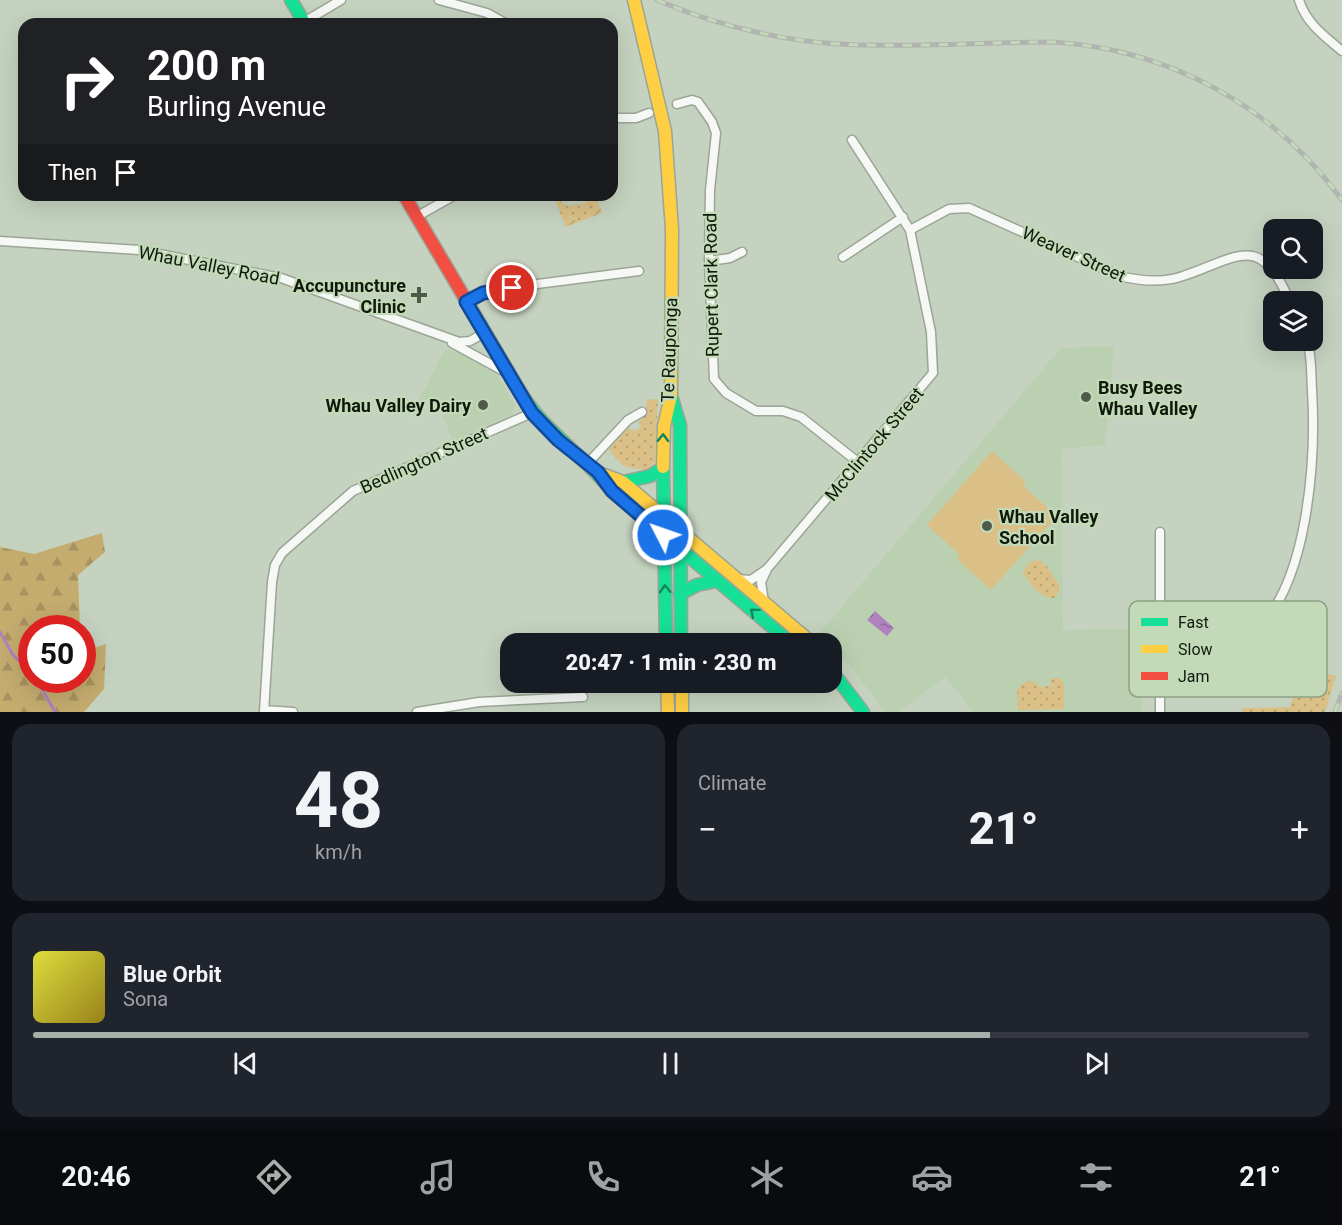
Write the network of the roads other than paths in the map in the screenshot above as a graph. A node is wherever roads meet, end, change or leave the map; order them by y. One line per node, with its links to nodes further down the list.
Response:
1 (291, 0): 7 (main road)
2 (341, 0): 8 (street)
3 (439, 0): 9 (street)
4 (634, 0): 11 (main road, Te Rauponga)
5 (643, 0): 11 (main road, Te Rauponga)
6 (1299, 0): 10 (street)
7 (301, 18)
8 (312, 18)
9 (496, 18)
10 (1342, 51)
11 (658, 93): 32 (main road, Te Rauponga)
12 (677, 104): 24 (street, Rupert Clark Road)
13 (649, 113): 14 (street)
14 (618, 118)
15 (852, 140): 19 (street, McClintock Street)
16 (407, 201): 18 (main road)
17 (444, 201): 18 (street)
18 (416, 217): 27 (main road)
19 (903, 217): 20 (street, McClintock Street); 23 (street)
20 (910, 230): 26 (street, Weaver Street); 36 (street, McClintock Street)
21 (0, 241): 29 (street, Whau Valley Road)
22 (742, 252): 24 (street)
23 (843, 257)
24 (710, 261): 36 (street, Rupert Clark Road)
25 (639, 271): 27 (street)
26 (1285, 291)
27 (466, 302): 28 (main road)
28 (484, 333): 29 (street, Whau Valley Road); 31 (main road)
29 (443, 338): 31 (street, Whau Valley Road)
30 (1308, 351): 50 (street)
31 (507, 373): 34 (main road)
32 (671, 396): 37 (main road, Te Rauponga, one-way to 32); 41 (main road)
33 (642, 412): 35 (street)
34 (532, 413): 35 (main road); 60 (street, Bedlington Street)
35 (588, 463): 38 (main road)
36 (859, 463): 45 (street, McClintock Street)
37 (663, 468): 39 (main road); 40 (main road, Te Rauponga)
38 (598, 472): 39 (main road); 43 (main road)
39 (623, 482): 40 (main road)
40 (663, 517): 41 (main road); 43 (main road, Te Rauponga)
41 (681, 532): 44 (main road); 46 (main road)
42 (1160, 532): 49 (street)
43 (663, 535): 44 (main road); 52 (main road, Te Rauponga, one-way to 43)
44 (681, 550): 47 (main road); 48 (main road)
45 (767, 569): 46 (street, McClintock Street); 51 (street)
46 (737, 578): 51 (main road)
47 (716, 581): 48 (main road); 54 (main road, one-way to 47)
48 (680, 594): 53 (main road)
49 (1160, 601)
50 (1278, 601)
51 (764, 602): 55 (main road)
52 (666, 633)
53 (681, 633)
54 (779, 633)
55 (800, 633)
56 (842, 684): 65 (main road)
57 (668, 693): 63 (main road)
58 (682, 693): 64 (main road)
59 (583, 697): 62 (street)
60 (264, 711): 61 (street)
61 (293, 712)
62 (417, 712)
63 (668, 712)
64 (682, 712)
65 (863, 712)

